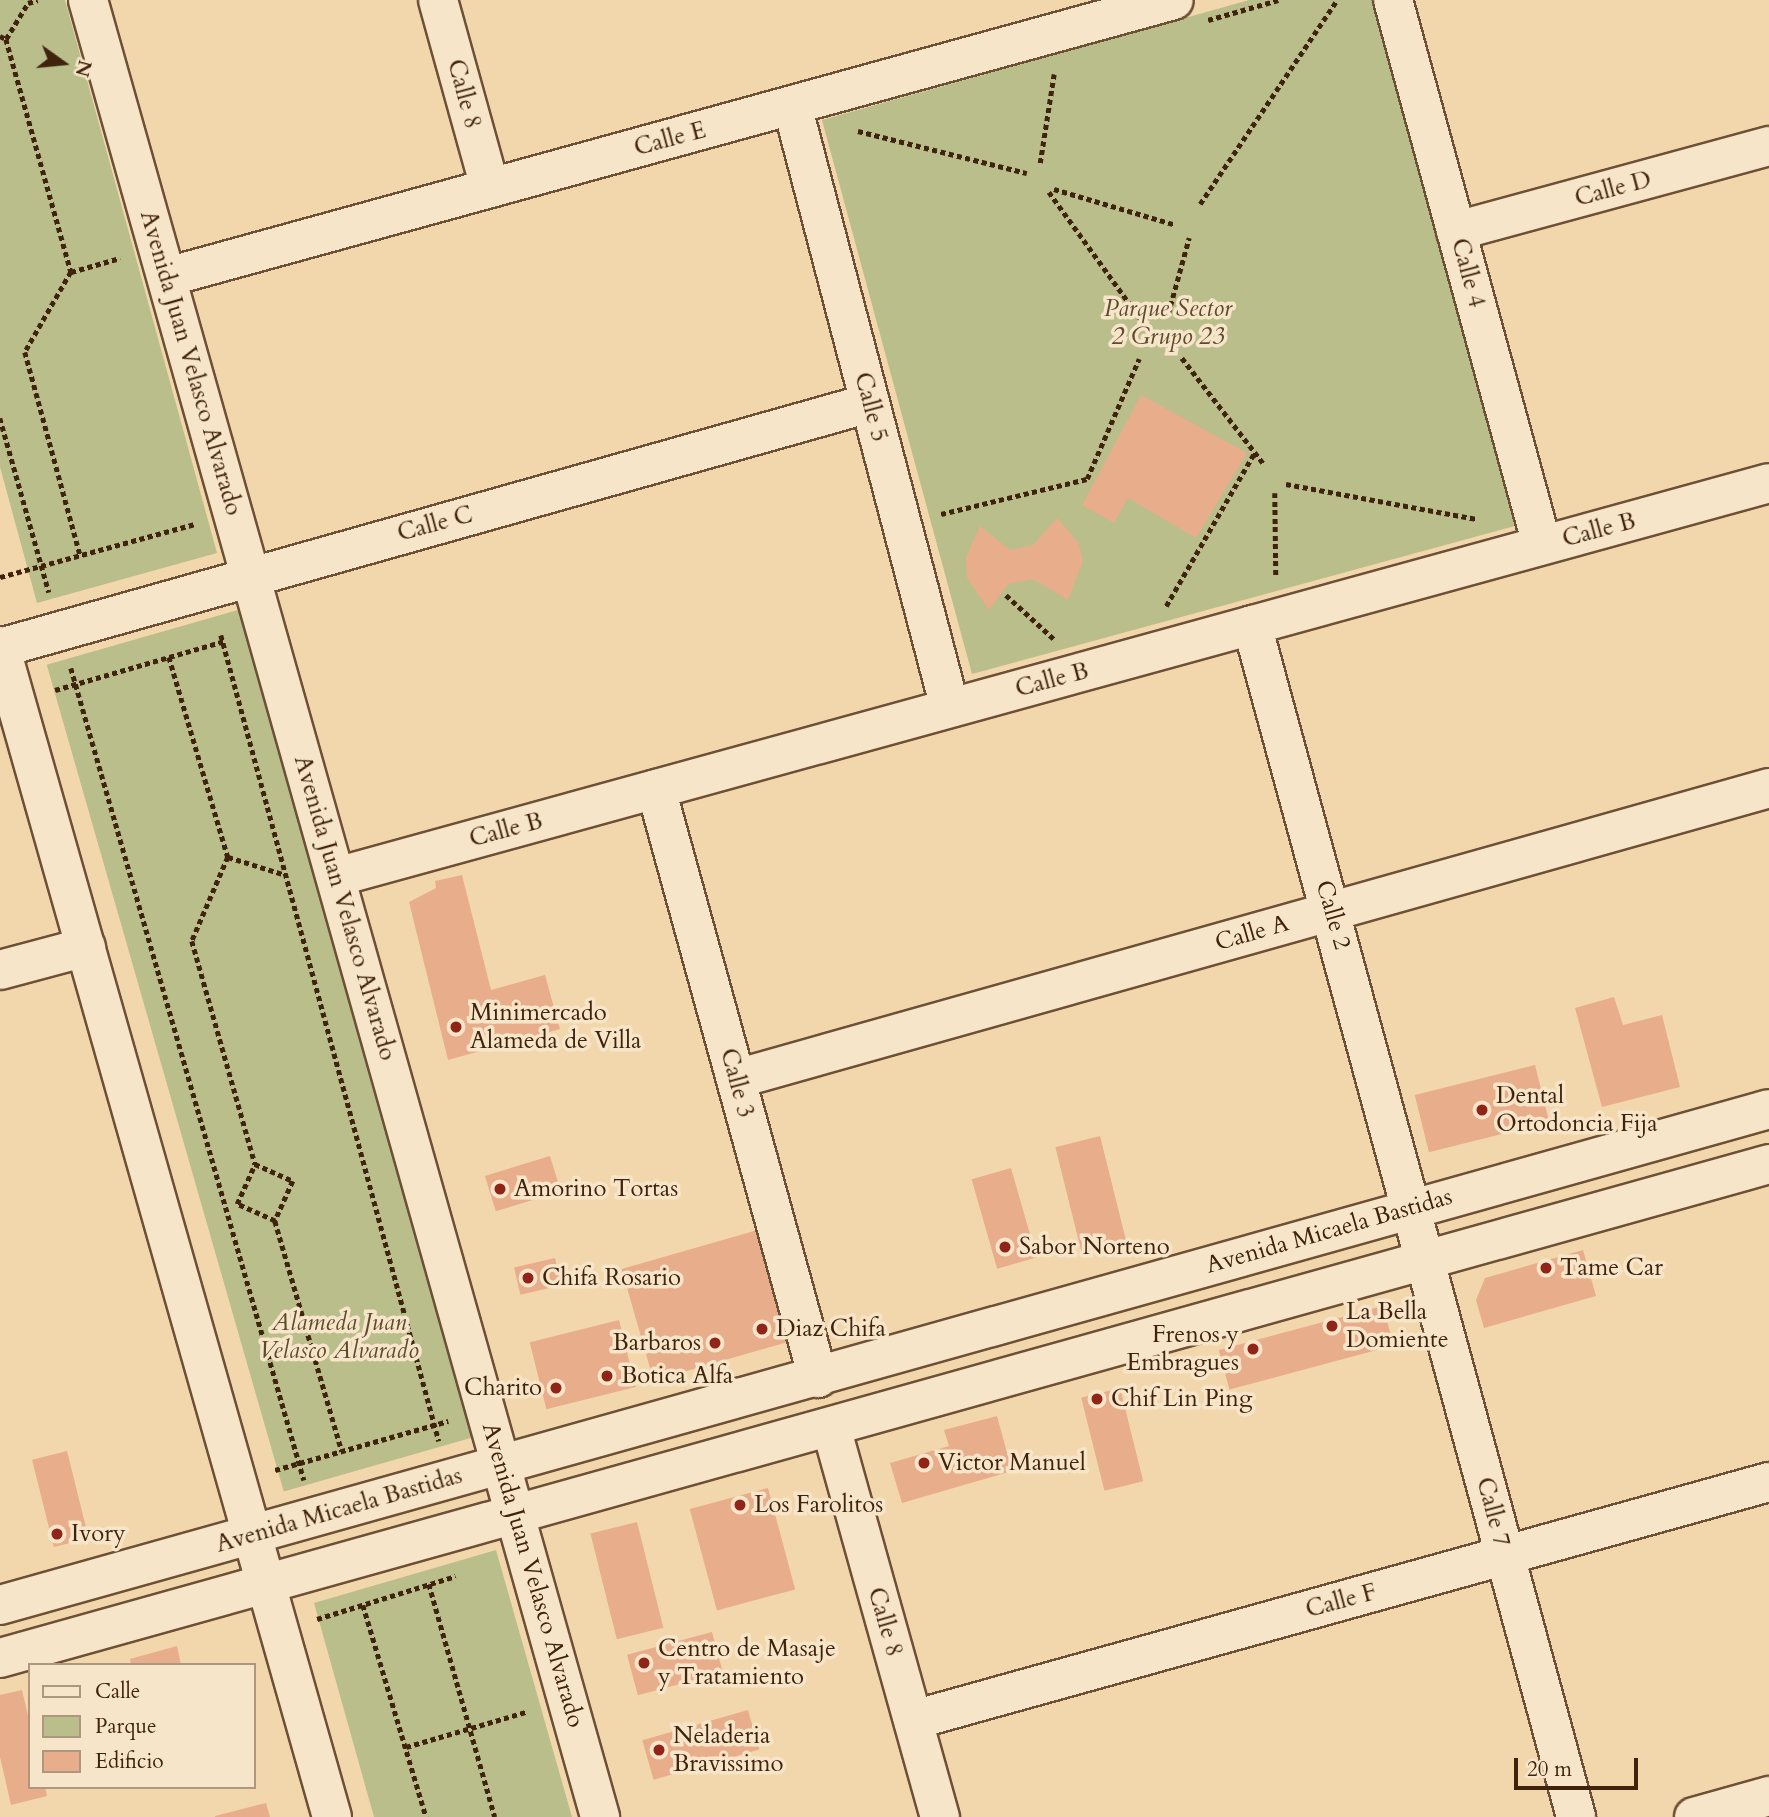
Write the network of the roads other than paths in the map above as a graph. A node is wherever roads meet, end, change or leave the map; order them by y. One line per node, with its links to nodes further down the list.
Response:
1 (89, 0): 10 (street, Avenida Juan Velasco Alvarado)
2 (438, 0): 8 (street, Calle 8)
3 (1393, 0): 9 (street, Calle 4)
4 (1187, 11): 5 (street, Calle E)
5 (1076, 13): 6 (street, Calle E)
6 (792, 105): 8 (street, Calle E); 11 (street, Calle 5)
7 (1769, 146): 9 (street, Calle D)
8 (490, 188): 10 (street, Calle E)
9 (1456, 232): 13 (street, Calle 4)
10 (162, 262): 14 (street, Avenida Juan Velasco Alvarado)
11 (870, 403): 14 (street, Calle C); 17 (street, Calle 5)
12 (1769, 483): 13 (street, Calle B)
13 (1542, 545): 15 (street, Calle B)
14 (251, 574): 16 (street, Calle C); 20 (street, Avenida Juan Velasco Alvarado)
15 (1252, 625): 17 (street, Calle B); 21 (street, Calle 2)
16 (0, 647): 22 (street)
17 (950, 708): 19 (street, Calle B)
18 (1769, 788): 21 (street, Calle A)
19 (656, 789): 20 (street, Calle B); 24 (street, Calle 3)
20 (336, 877): 31 (street, Avenida Juan Velasco Alvarado)
21 (1332, 911): 24 (street, Calle A); 27 (street, Calle 2)
22 (86, 947): 23 (street); 34 (street)
23 (0, 970)
24 (736, 1079): 29 (street, Calle 3)
25 (1769, 1109): 27 (street, Avenida Micaela Bastidas)
26 (1769, 1164): 28 (street, Avenida Micaela Bastidas)
27 (1413, 1206): 28 (street, Calle 7); 29 (street, Avenida Micaela Bastidas)
28 (1424, 1261): 30 (street, Avenida Micaela Bastidas); 35 (street, Calle 7)
29 (818, 1378): 31 (street, Avenida Micaela Bastidas)
30 (831, 1427): 33 (street, Avenida Micaela Bastidas); 39 (street, Calle 8)
31 (502, 1463): 33 (street, Avenida Juan Velasco Alvarado); 34 (street, Avenida Micaela Bastidas)
32 (1769, 1482): 35 (street, Calle F)
33 (516, 1512): 36 (street, Avenida Micaela Bastidas); 42 (street, Avenida Juan Velasco Alvarado)
34 (254, 1535): 36 (street); 37 (street, Avenida Micaela Bastidas)
35 (1505, 1556): 39 (street, Calle F); 44 (street, Calle 7)
36 (268, 1582): 38 (street, Avenida Micaela Bastidas); 41 (street)
37 (0, 1605)
38 (0, 1658)
39 (913, 1720): 43 (street, Calle 8)
40 (1769, 1796): 45 (street)
41 (332, 1817)
42 (600, 1817)
43 (940, 1817)
44 (1576, 1817)
45 (1693, 1817)

